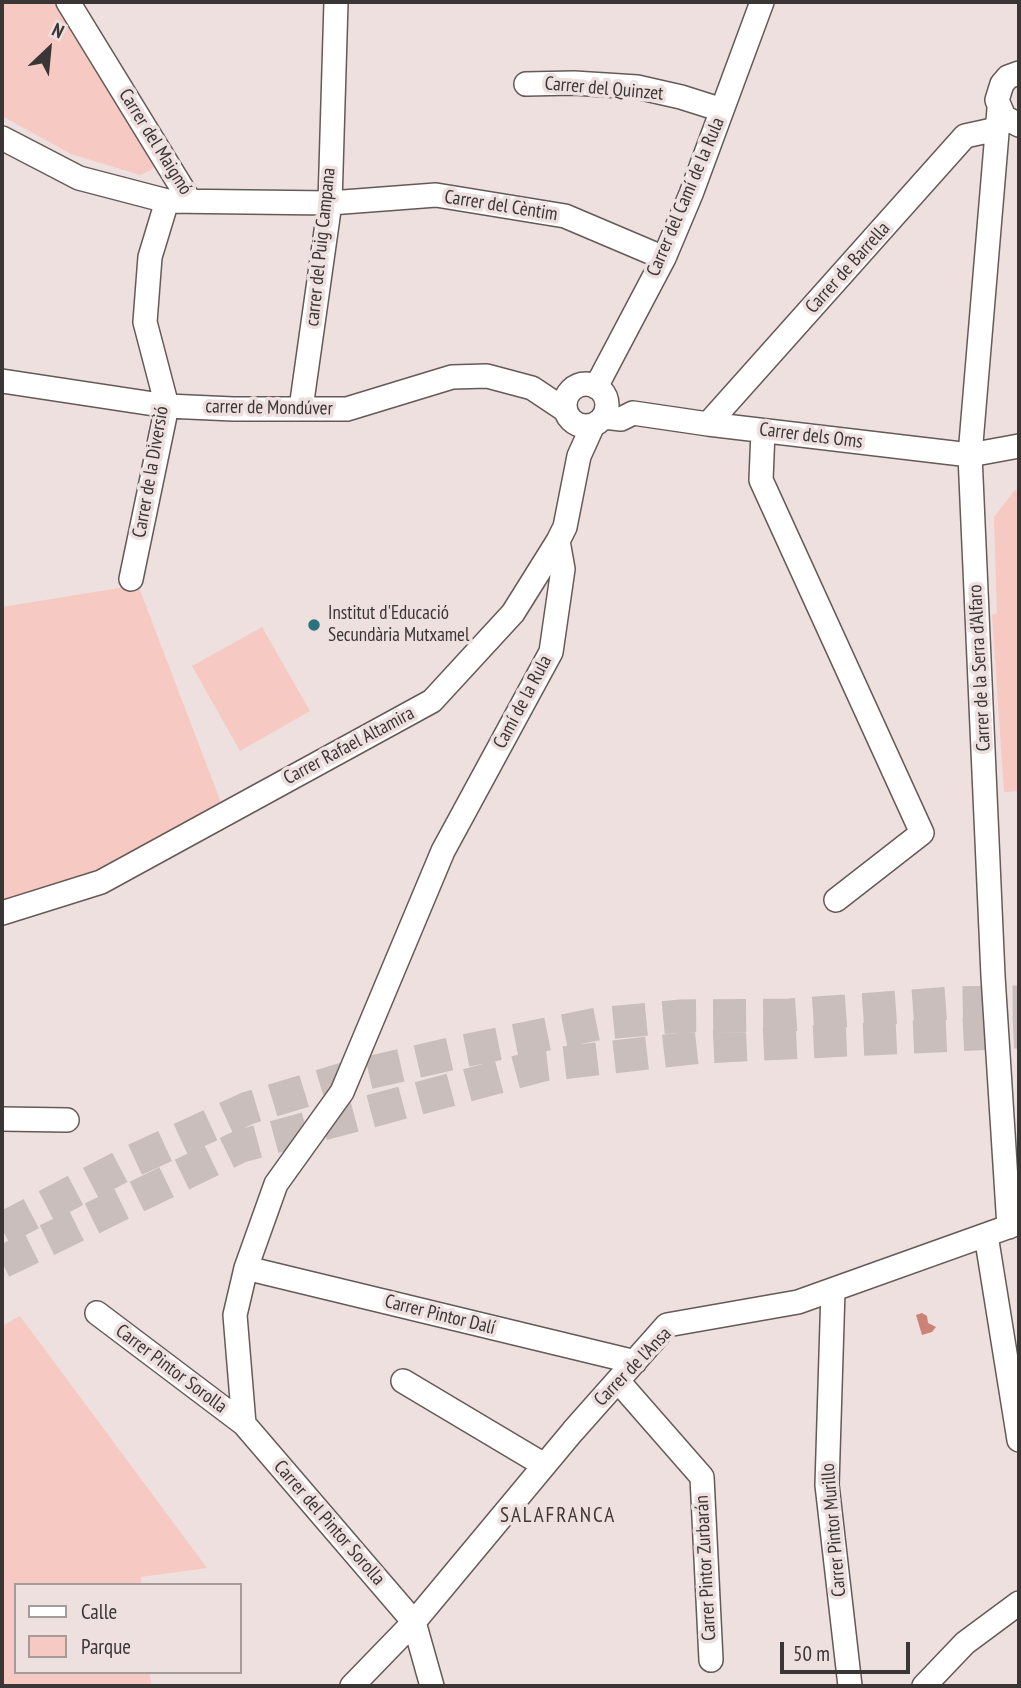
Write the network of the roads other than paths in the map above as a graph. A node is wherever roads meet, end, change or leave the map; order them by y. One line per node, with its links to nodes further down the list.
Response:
1 (68, 2): 10 (street, Carrer del Maigmó)
2 (337, 2): 11 (street, carrer del Puig Campana)
3 (762, 2): 6 (street, Carrer del Camí de la Rula)
4 (1019, 73): 7 (street, Carrer de la Serra d'Alfaro)
5 (526, 84): 6 (street, Carrer del Quinzet)
6 (722, 110): 12 (street, Carrer del Camí de la Rula)
7 (1005, 121): 17 (street, Carrer de Barrella); 20 (street, Carrer de la Serra d'Alfaro)
8 (2, 138): 9 (street)
9 (167, 201): 10 (street); 14 (street, Carrer de la Diversió)
10 (190, 201): 11 (street, Carrer del Maigmó)
11 (330, 203): 12 (street, Carrer del Cèntim); 16 (street, carrer del Puig Campana)
12 (664, 258): 15 (street, Carrer del Camí de la Rula)
13 (2, 381): 14 (street, carrer de Mondúver)
14 (167, 406): 16 (street, carrer de Mondúver); 22 (street, Carrer de la Diversió)
15 (588, 406): 16 (street, carrer de Mondúver); 17 (street, Carrer dels Oms); 21 (street, Carrer Rafael Altamira)
16 (301, 408)
17 (708, 424): 18 (street, Carrer dels Oms)
18 (763, 431): 20 (street, Carrer dels Oms); 23 (street)
19 (1019, 446): 20 (street, Carrer dels Oms)
20 (970, 454): 27 (street, Carrer de la Serra d'Alfaro)
21 (558, 541): 24 (street, Carrer Rafael Altamira); 29 (street, Camí de la Rula)
22 (131, 579)
23 (836, 900)
24 (2, 913)
25 (2, 1118): 26 (street)
26 (67, 1120)
27 (1014, 1225): 28 (street, Carrer de l'Ansa)
28 (986, 1235): 30 (street, Carrer de l'Ansa); 36 (street)
29 (246, 1268): 32 (street, Carrer Pintor Dalí); 35 (street, Camí de la Rula)
30 (833, 1290): 32 (street, Carrer de l'Ansa); 43 (street, Carrer Pintor Murillo)
31 (97, 1313): 35 (street, Carrer Pintor Sorolla)
32 (635, 1362): 34 (street, Carrer de l'Ansa)
33 (403, 1381): 37 (street)
34 (618, 1381): 37 (street, Carrer de l'Ansa); 40 (street, Carrer Pintor Zurbarán)
35 (244, 1424): 39 (street, Carrer del Pintor Sorolla)
36 (1019, 1440)
37 (544, 1465): 39 (street, Carrer de l'Ansa)
38 (1019, 1603): 44 (street)
39 (414, 1622): 41 (street, Carrer de l'Ansa); 42 (street)
40 (711, 1660)
41 (352, 1686)
42 (432, 1686)
43 (850, 1686)
44 (924, 1686)

